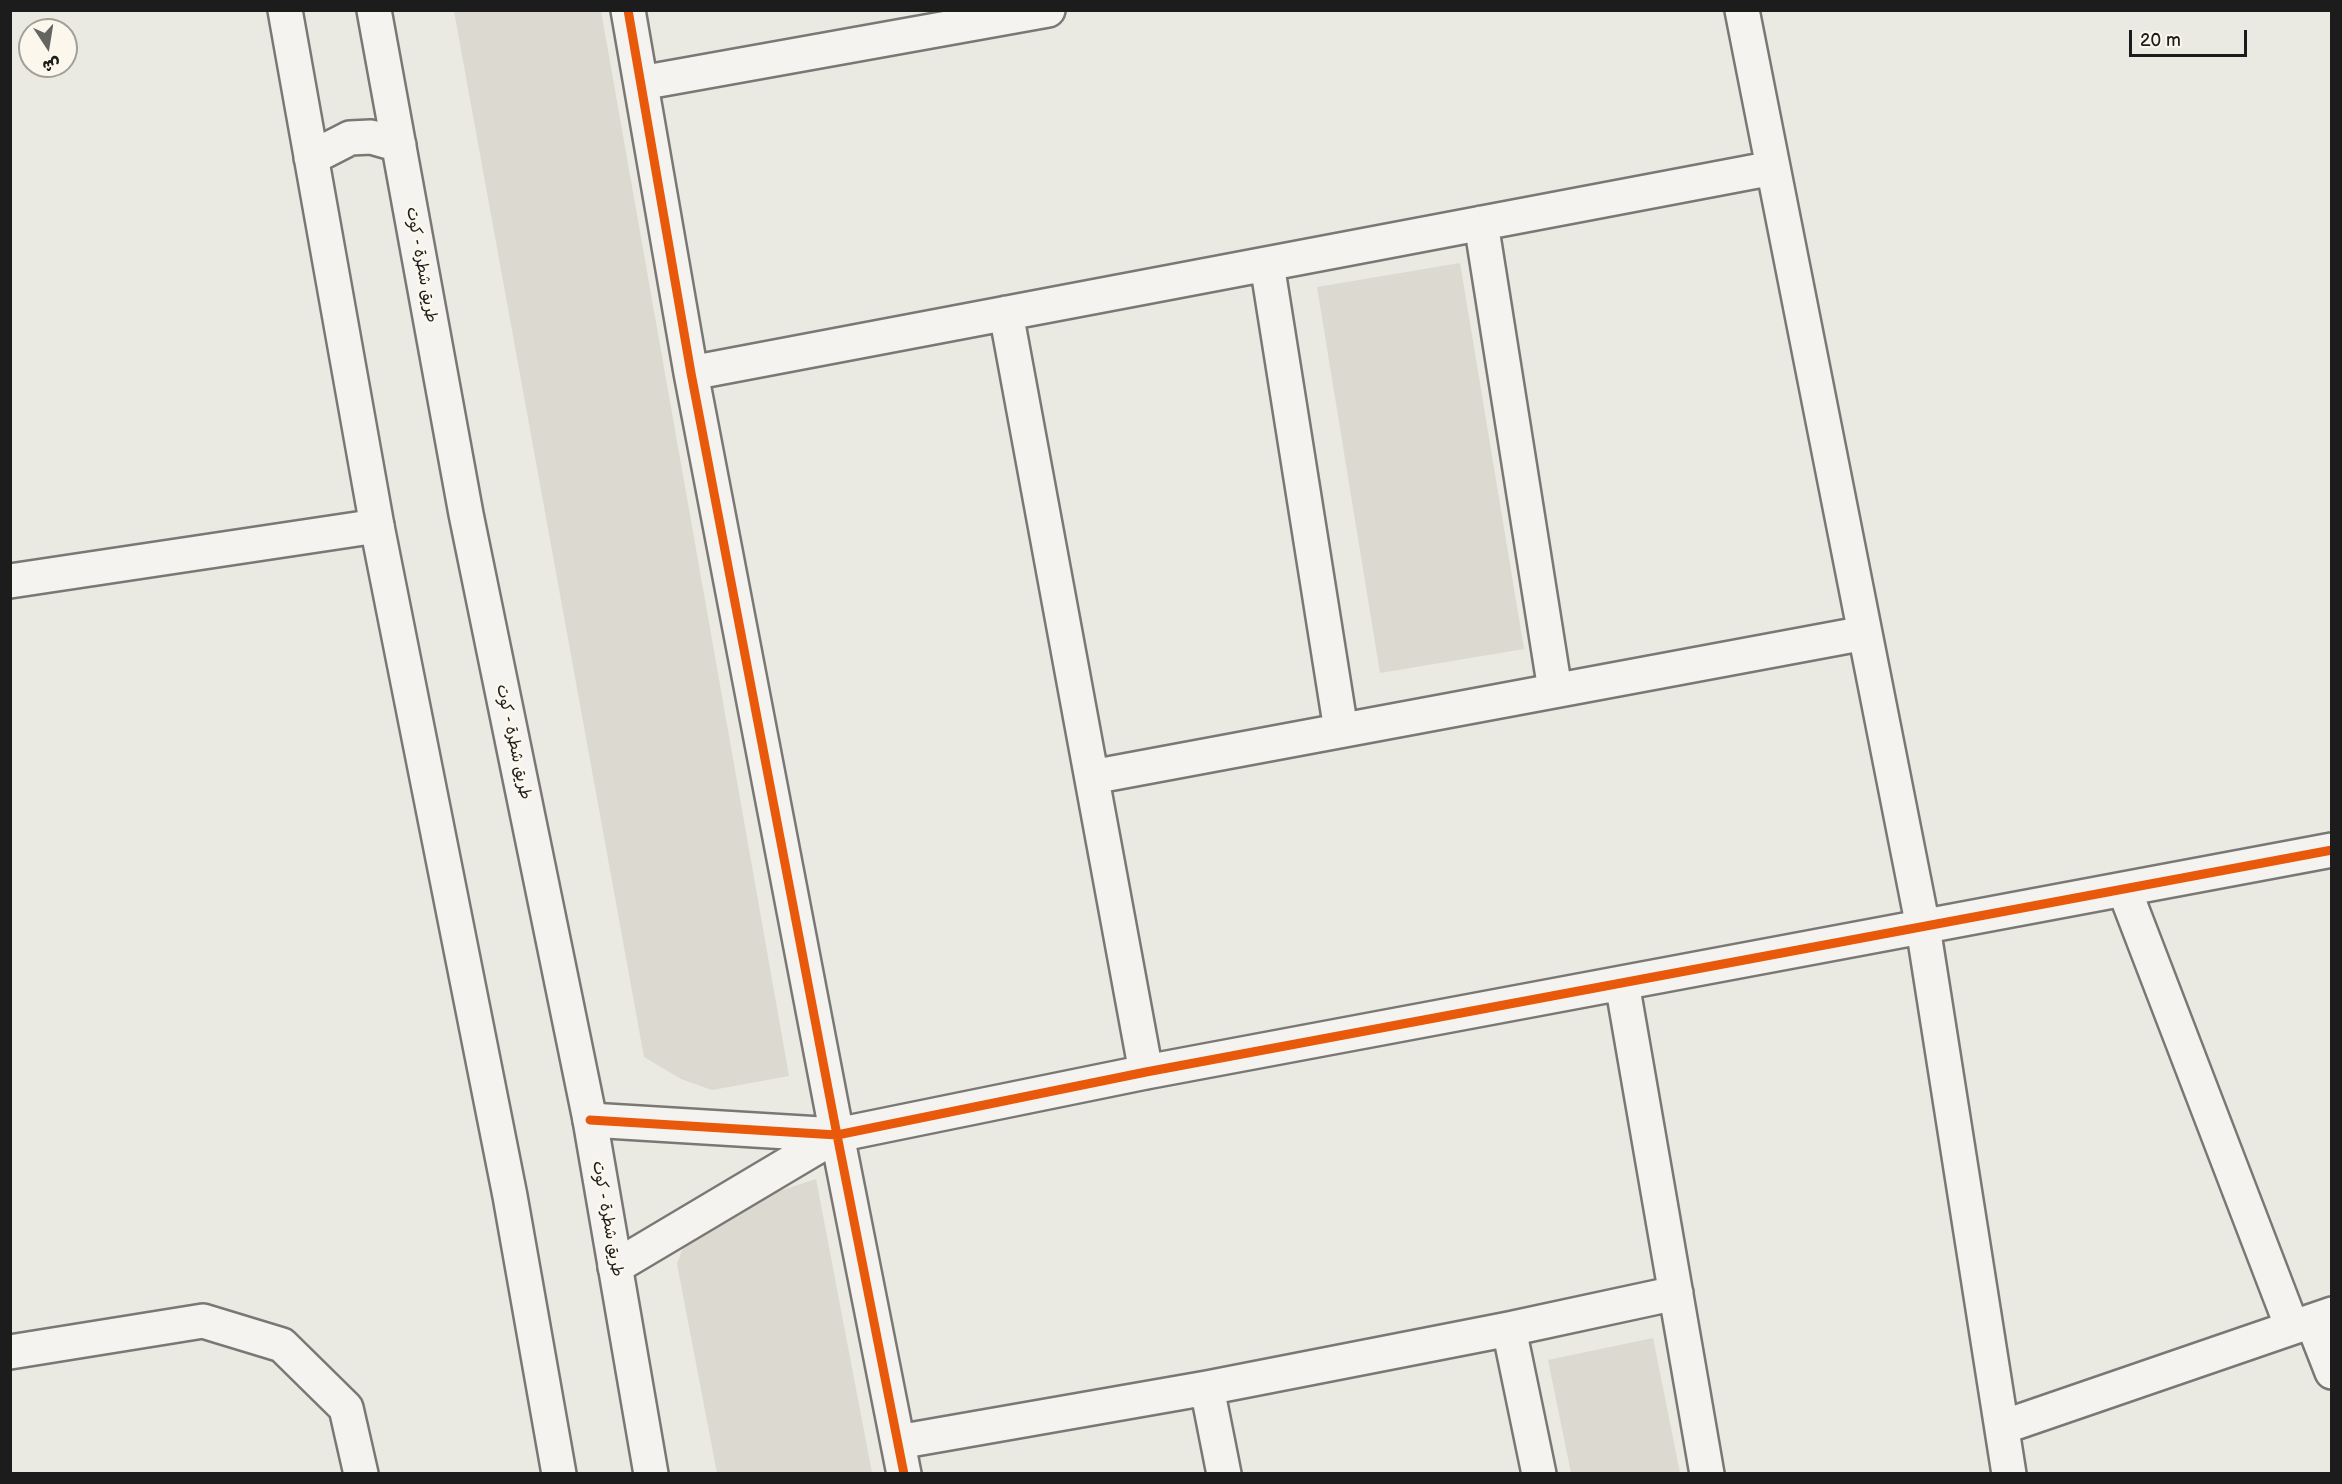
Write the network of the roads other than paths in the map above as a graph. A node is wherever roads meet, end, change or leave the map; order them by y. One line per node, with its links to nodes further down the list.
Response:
1 (285, 10): 9 (main road)
2 (374, 10): 8 (main road, طريق شطرة - كوت)
3 (628, 10): 7 (main road)
4 (1048, 10): 6 (main road)
5 (1742, 10): 10 (main road)
6 (954, 19): 7 (main road)
7 (640, 83): 14 (main road)
8 (399, 145): 9 (main road); 26 (main road, طريق شطرة - كوت)
9 (311, 158): 15 (main road)
10 (1773, 168): 11 (main road); 17 (main road)
11 (1481, 223): 12 (main road); 18 (main road)
12 (1268, 264): 13 (main road); 19 (main road)
13 (1006, 313): 14 (main road); 20 (main road)
14 (691, 373): 27 (main road)
15 (377, 526): 16 (main road); 38 (main road)
16 (10, 581)
17 (1865, 633): 18 (main road); 23 (main road)
18 (1555, 690): 19 (main road)
19 (1341, 730): 20 (main road)
20 (1092, 777): 25 (main road)
21 (2331, 850): 22 (main road)
22 (2124, 889): 23 (main road); 30 (main road)
23 (1923, 927): 24 (main road); 35 (main road)
24 (1622, 983): 25 (main road); 29 (main road)
25 (1146, 1072): 27 (main road)
26 (590, 1120): 27 (main road); 28 (main road, طريق شطرة - كوت)
27 (837, 1135): 28 (main road); 36 (main road)
28 (615, 1267): 39 (main road, طريق شطرة - كوت)
29 (1676, 1293): 31 (main road); 43 (main road)
30 (2312, 1321): 33 (main road); 35 (main road)
31 (1509, 1329): 34 (main road); 42 (main road)
32 (10, 1352): 37 (main road)
33 (2331, 1372)
34 (1207, 1388): 36 (main road); 41 (main road)
35 (2003, 1427): 44 (main road)
36 (898, 1442): 40 (main road)
37 (361, 1473)
38 (559, 1473)
39 (651, 1473)
40 (904, 1473)
41 (1224, 1473)
42 (1539, 1473)
43 (1707, 1473)
44 (2009, 1473)

